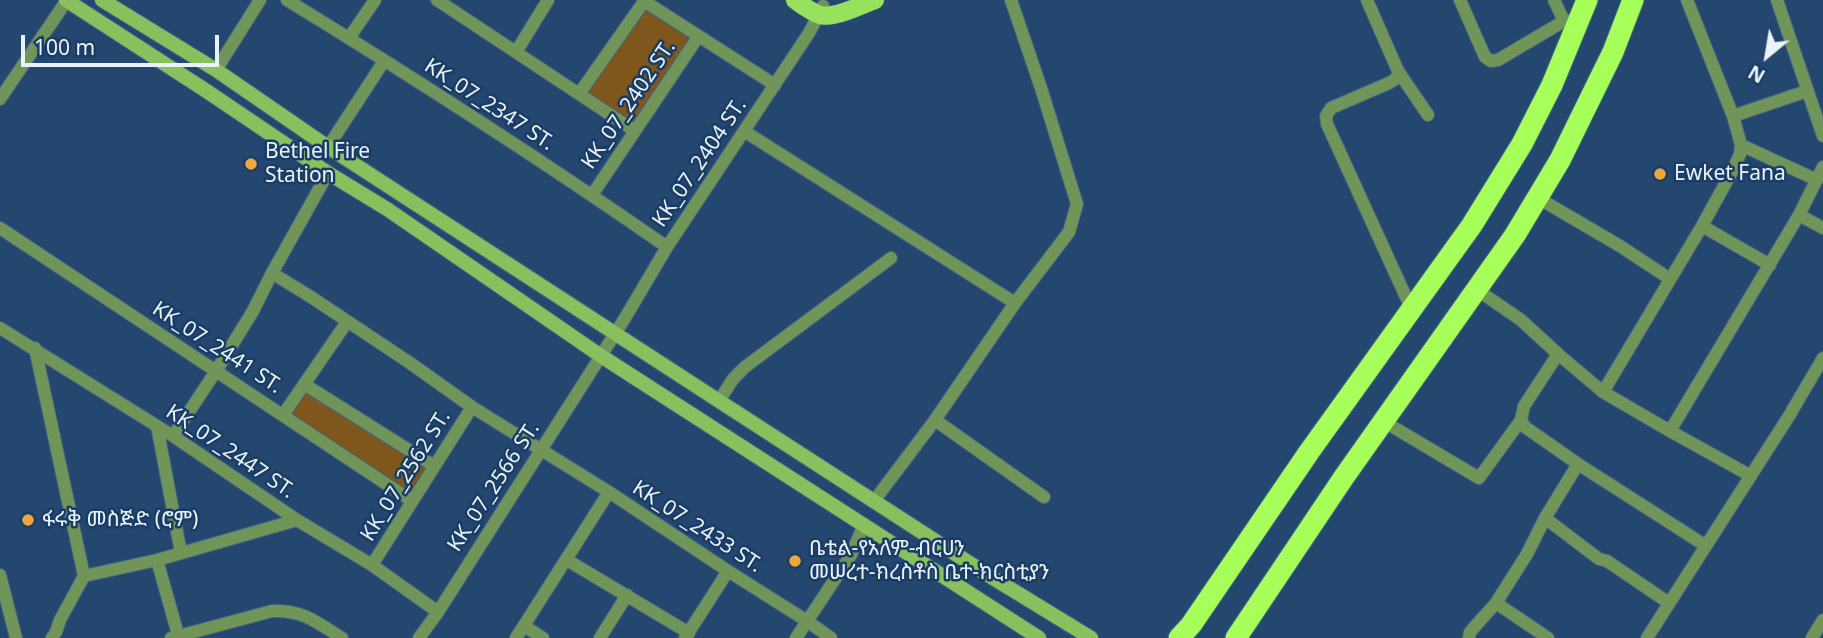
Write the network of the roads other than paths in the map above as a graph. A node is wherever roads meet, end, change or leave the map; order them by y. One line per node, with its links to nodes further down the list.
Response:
1 (67, 0): 31 (street); 40 (street)
2 (102, 0): 26 (street)
3 (260, 0): 26 (street)
4 (287, 0): 23 (street, KK_07_2347 ST.)
5 (375, 0): 23 (street)
6 (548, 0): 24 (street)
7 (795, 0): 20 (main road)
8 (845, 0): 20 (main road)
9 (875, 0): 20 (main road)
10 (1011, 0): 56 (street)
11 (1367, 0): 27 (street)
12 (1460, 0): 21 (street)
13 (1554, 0): 21 (street)
14 (1587, 0): 21 (highway)
15 (1633, 0): 45 (highway)
16 (1687, 0): 33 (street)
17 (1777, 0): 29 (street)
18 (644, 1): 22 (street); 30 (street)
19 (442, 2): 24 (street)
20 (818, 7): 28 (street, KK_07_2404 ST.)
21 (1572, 20): 57 (highway)
22 (698, 37): 28 (street); 34 (street, KK_07_2402 ST.)
23 (349, 38): 25 (street, KK_07_2347 ST.)
24 (516, 52): 30 (street)
25 (384, 61): 39 (street); 44 (street, KK_07_2347 ST.)
26 (216, 70): 36 (street)
27 (1398, 71): 32 (street); 57 (street)
28 (775, 85): 35 (street, KK_07_2404 ST.)
29 (1807, 91): 33 (street); 37 (street)
30 (579, 94): 34 (street)
31 (1, 95)
32 (1428, 115)
33 (1734, 116): 38 (street)
34 (635, 131): 44 (street, KK_07_2402 ST.)
35 (744, 131): 50 (street, KK_07_2404 ST.); 56 (street)
36 (310, 135): 39 (street); 40 (street)
37 (1823, 136)
38 (1741, 145): 43 (street); 47 (street)
39 (328, 148): 60 (street)
40 (298, 153): 42 (street)
41 (1823, 167): 43 (street)
42 (328, 173): 53 (street); 63 (street)
43 (1817, 180): 46 (street)
44 (592, 195): 50 (street, KK_07_2347 ST.)
45 (1538, 198): 54 (street); 55 (highway)
46 (1799, 215): 49 (street); 52 (street)
47 (1702, 226): 52 (street); 54 (street)
48 (0, 228): 65 (street, KK_07_2441 ST.)
49 (1823, 228)
50 (667, 247): 60 (street, KK_07_2404 ST.)
51 (891, 258): 68 (street)
52 (1770, 265): 75 (street)
53 (272, 273): 58 (street); 65 (street)
54 (1670, 279): 67 (street)
55 (1476, 289): 62 (street); 73 (highway)
56 (1015, 303): 72 (street)
57 (1411, 309): 117 (highway)
58 (347, 322): 66 (street); 69 (street)
59 (0, 328): 61 (street, KK_07_2447 ST.)
60 (615, 333): 63 (street, KK_07_2404 ST.); 68 (street)
61 (35, 348): 74 (street, KK_07_2447 ST.); 95 (street)
62 (1558, 354): 67 (street); 71 (street)
63 (601, 356): 77 (street, KK_07_2566 ST.); 87 (street)
64 (1823, 358): 80 (street)
65 (216, 371): 70 (street, KK_07_2441 ST.); 76 (street)
66 (304, 384): 70 (street); 79 (street)
67 (1603, 392): 75 (street)
68 (719, 401): 84 (street)
69 (472, 407): 77 (street, KK_07_2433 ST.); 79 (street, KK_07_2562 ST.)
70 (283, 415): 83 (street, KK_07_2441 ST.)
71 (1521, 420): 73 (street); 78 (street)
72 (935, 421): 82 (street); 84 (street)
73 (1383, 421): 118 (highway)
74 (157, 426): 76 (street, KK_07_2447 ST.); 89 (street)
75 (1670, 431): 80 (street)
76 (173, 436): 86 (street, KK_07_2447 ST.)
77 (540, 451): 81 (street, KK_07_2433 ST.); 99 (street, KK_07_2566 ST.)
78 (1578, 464): 85 (street); 88 (street)
79 (434, 466): 83 (street, KK_07_2562 ST.)
80 (1751, 476): 88 (street)
81 (609, 492): 91 (street); 93 (street, KK_07_2433 ST.)
82 (1044, 496)
83 (412, 501): 92 (street, KK_07_2562 ST.)
84 (874, 501): 116 (street)
85 (1545, 518): 97 (street); 98 (street)
86 (297, 520): 89 (street); 92 (street, KK_07_2447 ST.)
87 (864, 524): 101 (street); 115 (street)
88 (1706, 546): 98 (street)
89 (181, 553): 90 (street)
90 (156, 559): 95 (street); 105 (street)
91 (567, 560): 96 (street); 102 (street)
92 (372, 565): 99 (street, KK_07_2447 ST.)
93 (728, 571): 101 (street, KK_07_2433 ST.); 104 (street)
94 (0, 575): 106 (street)
95 (84, 576): 107 (street)
96 (627, 595): 104 (street); 112 (street)
97 (1496, 603): 119 (street); 120 (street)
98 (1670, 603): 121 (street)
99 (438, 612): 109 (street, KK_07_2566 ST.)
100 (1823, 620): 122 (street)
101 (807, 621): 113 (street); 114 (street, KK_07_2433 ST.)
102 (524, 626): 110 (street); 111 (street)
103 (324, 633): 105 (street); 108 (street)
104 (687, 635)
105 (176, 637)
106 (16, 638)
107 (52, 638)
108 (342, 638)
109 (419, 638)
110 (516, 638)
111 (543, 638)
112 (600, 638)
113 (796, 638)
114 (831, 638)
115 (1039, 638)
116 (1091, 638)
117 (1179, 638)
118 (1236, 638)
119 (1469, 638)
120 (1548, 638)
121 (1647, 638)
122 (1812, 638)

